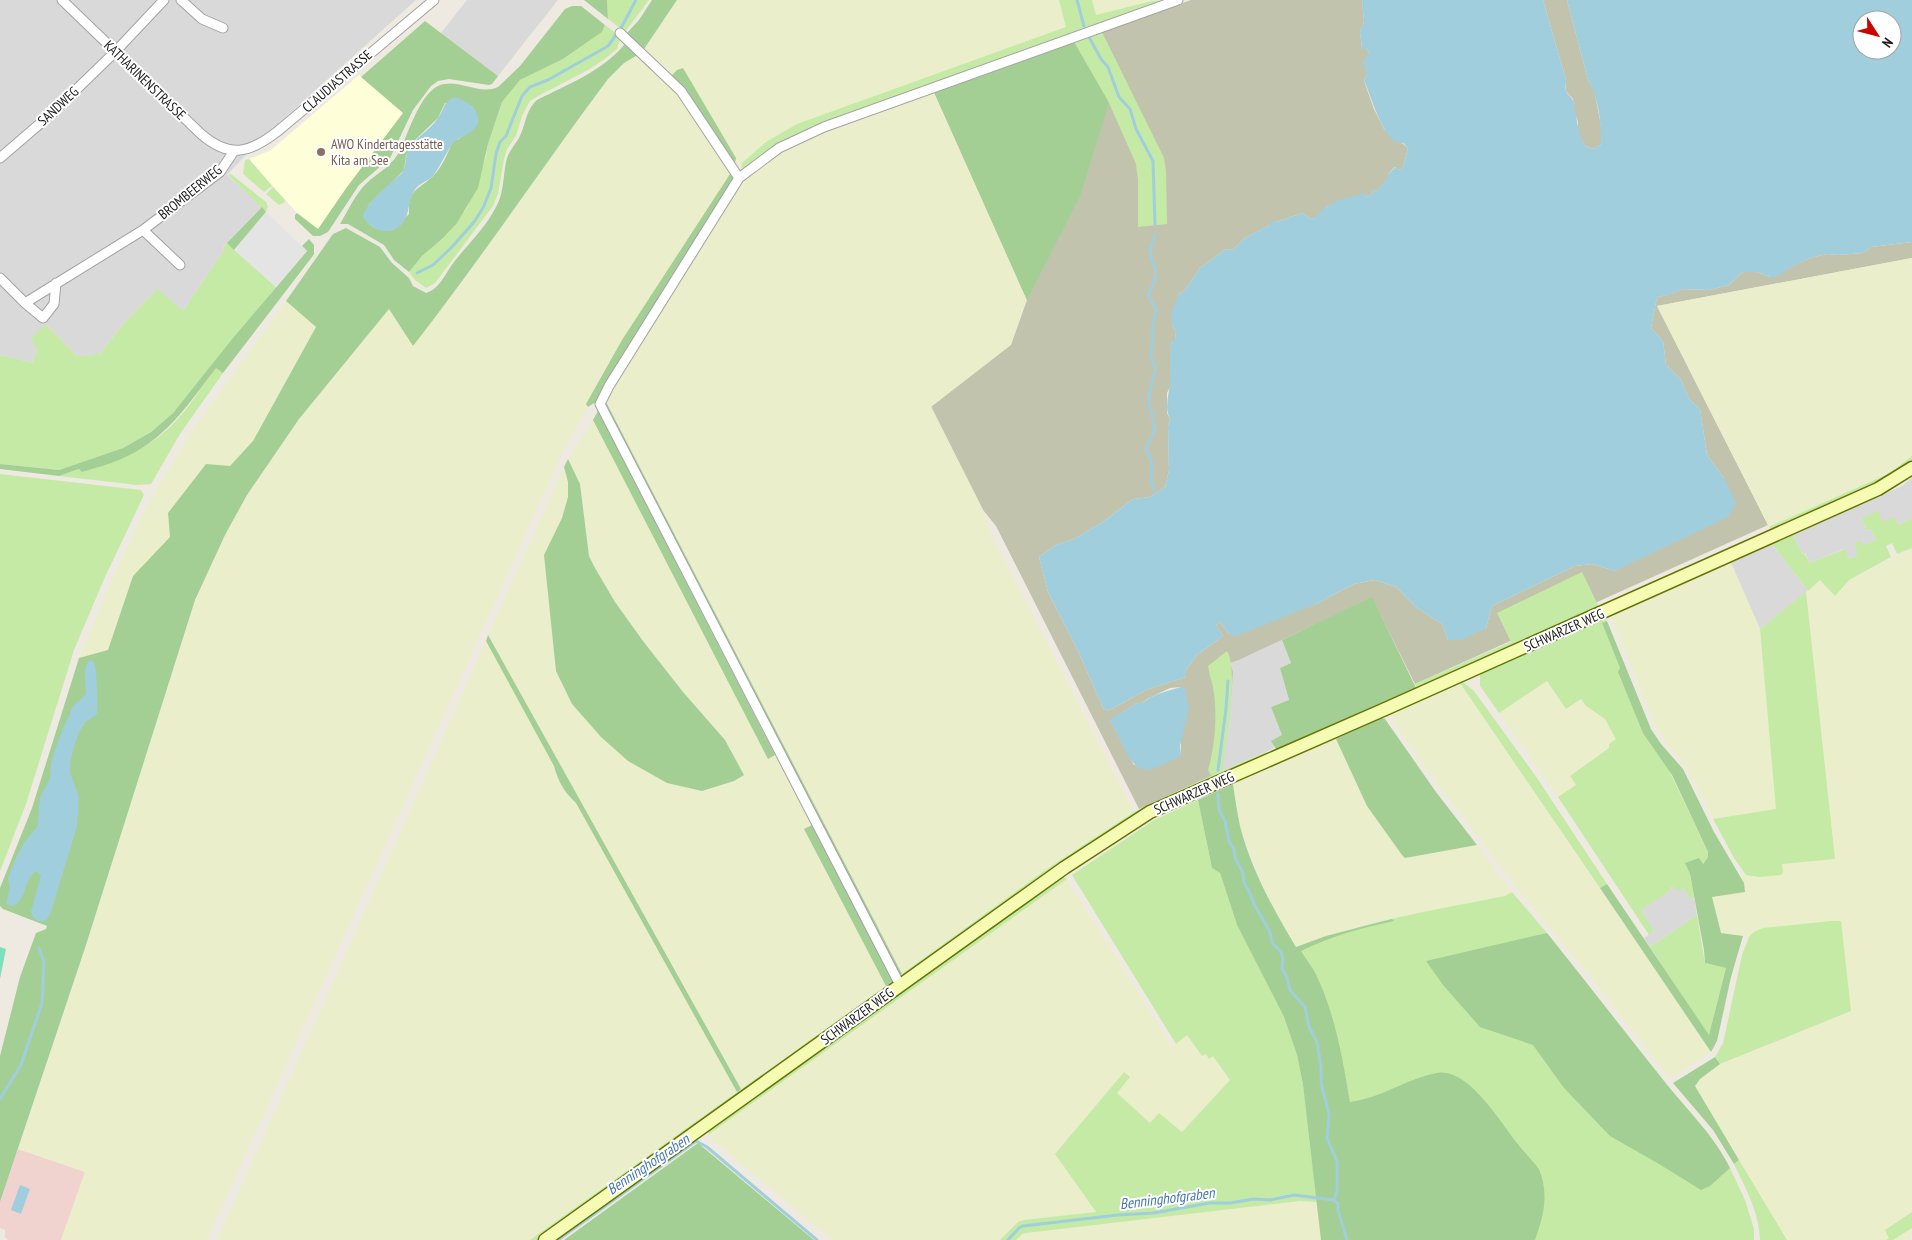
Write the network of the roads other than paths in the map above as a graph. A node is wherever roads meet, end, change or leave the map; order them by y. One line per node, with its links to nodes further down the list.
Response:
1 (62, 0): 8 (street, KATHARINENSTRASSE)
2 (164, 0): 8 (street, SANDWEG)
3 (181, 0): 6 (street)
4 (434, 0): 9 (street, CLAUDIASTRASSE)
5 (1178, 0): 11 (street)
6 (223, 28)
7 (620, 33): 11 (street)
8 (115, 52): 9 (street, KATHARINENSTRASSE); 10 (street, SANDWEG)
9 (234, 151): 12 (street, BROMBEERWEG)
10 (0, 158)
11 (739, 178): 18 (street)
12 (143, 230): 13 (street); 15 (street, BROMBEERWEG)
13 (180, 265)
14 (0, 278): 16 (street)
15 (56, 283): 16 (street, BROMBEERWEG); 16 (street)
16 (25, 303)
17 (1912, 468): 18 (street, SCHWARZER WEG)
18 (900, 985): 19 (street, SCHWARZER WEG)
19 (545, 1240)

